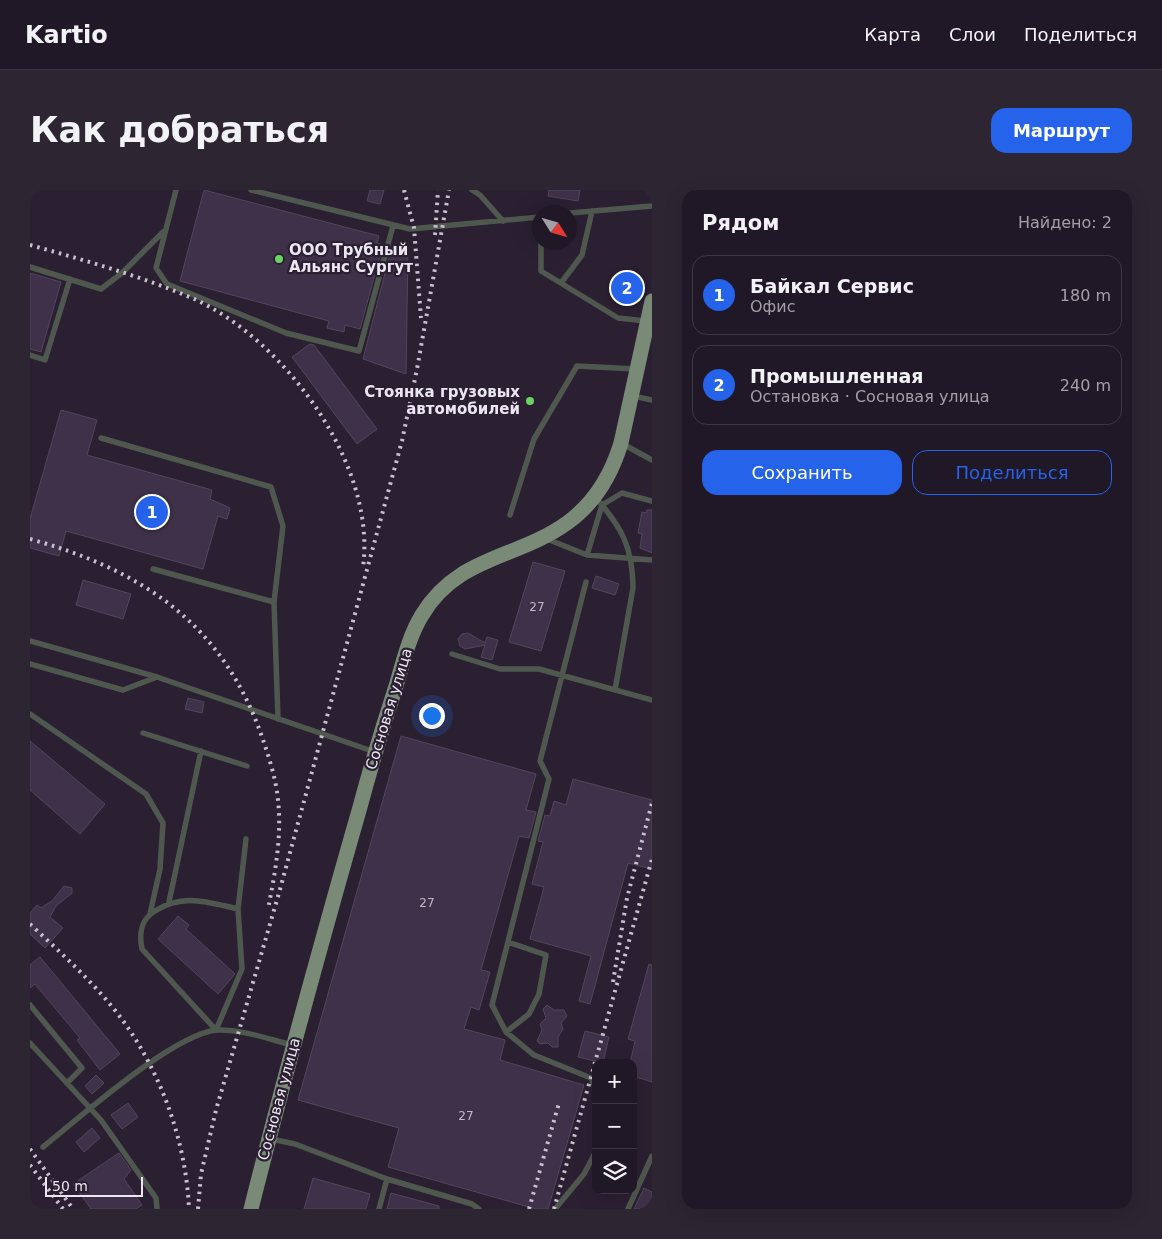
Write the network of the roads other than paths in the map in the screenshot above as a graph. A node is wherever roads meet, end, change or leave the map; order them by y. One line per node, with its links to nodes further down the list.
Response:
1 (176, 190): 11 (lane)
2 (251, 190): 10 (lane)
3 (472, 190): 4 (lane)
4 (480, 192): 9 (lane)
5 (652, 206): 6 (lane)
6 (592, 211): 7 (lane); 15 (lane)
7 (577, 212)
8 (532, 218): 9 (lane)
9 (503, 221): 10 (lane)
10 (392, 226): 11 (lane)
11 (164, 232): 14 (lane)
12 (541, 250): 15 (lane)
13 (30, 268): 14 (lane)
14 (70, 279): 18 (lane)
15 (561, 283): 17 (lane)
16 (652, 301): 17 (main road, Сосновая улица)
17 (648, 321): 19 (main road, Сосновая улица)
18 (30, 355)
19 (638, 369): 20 (main road, Сосновая улица); 27 (lane)
20 (633, 396): 21 (lane); 23 (main road, Сосновая улица)
21 (652, 400)
22 (101, 438): 34 (lane)
23 (621, 444): 24 (lane); 25 (main road, Сосновая улица)
24 (652, 460)
25 (599, 501): 26 (lane); 28 (main road, Сосновая улица); 29 (lane); 30 (lane)
26 (652, 502)
27 (510, 515)
28 (542, 537): 29 (lane); 46 (main road, Сосновая улица)
29 (587, 555): 30 (lane)
30 (630, 559): 31 (lane); 40 (lane)
31 (652, 560)
32 (153, 569): 34 (lane)
33 (586, 582): 38 (lane)
34 (274, 602): 43 (lane)
35 (30, 642): 39 (lane)
36 (452, 654): 38 (lane)
37 (30, 664): 39 (lane)
38 (562, 676): 40 (lane); 52 (lane)
39 (157, 677): 43 (lane)
40 (615, 690): 41 (lane)
41 (652, 700)
42 (30, 714): 51 (lane)
43 (278, 719): 46 (lane)
44 (143, 733): 45 (lane)
45 (201, 752): 47 (lane); 49 (lane)
46 (375, 752): 57 (main road, Сосновая улица)
47 (246, 766)
48 (246, 839): 50 (lane)
49 (169, 902): 50 (lane); 51 (lane)
50 (238, 909): 54 (lane)
51 (150, 914): 54 (lane)
52 (508, 942): 55 (lane); 55 (lane)
53 (30, 1005): 59 (lane)
54 (216, 1030): 57 (lane); 60 (lane)
55 (506, 1032): 58 (lane)
56 (30, 1043): 59 (lane)
57 (293, 1045): 61 (main road, Сосновая улица)
58 (592, 1078)
59 (67, 1083): 60 (lane)
60 (90, 1108): 62 (lane); 66 (lane)
61 (268, 1138): 65 (lane); 67 (main road, Сосновая улица)
62 (43, 1147)
63 (652, 1156): 71 (lane)
64 (592, 1159): 70 (lane)
65 (387, 1180): 68 (lane); 69 (lane)
66 (157, 1209)
67 (251, 1209)
68 (379, 1209)
69 (479, 1209)
70 (555, 1209)
71 (628, 1209)

